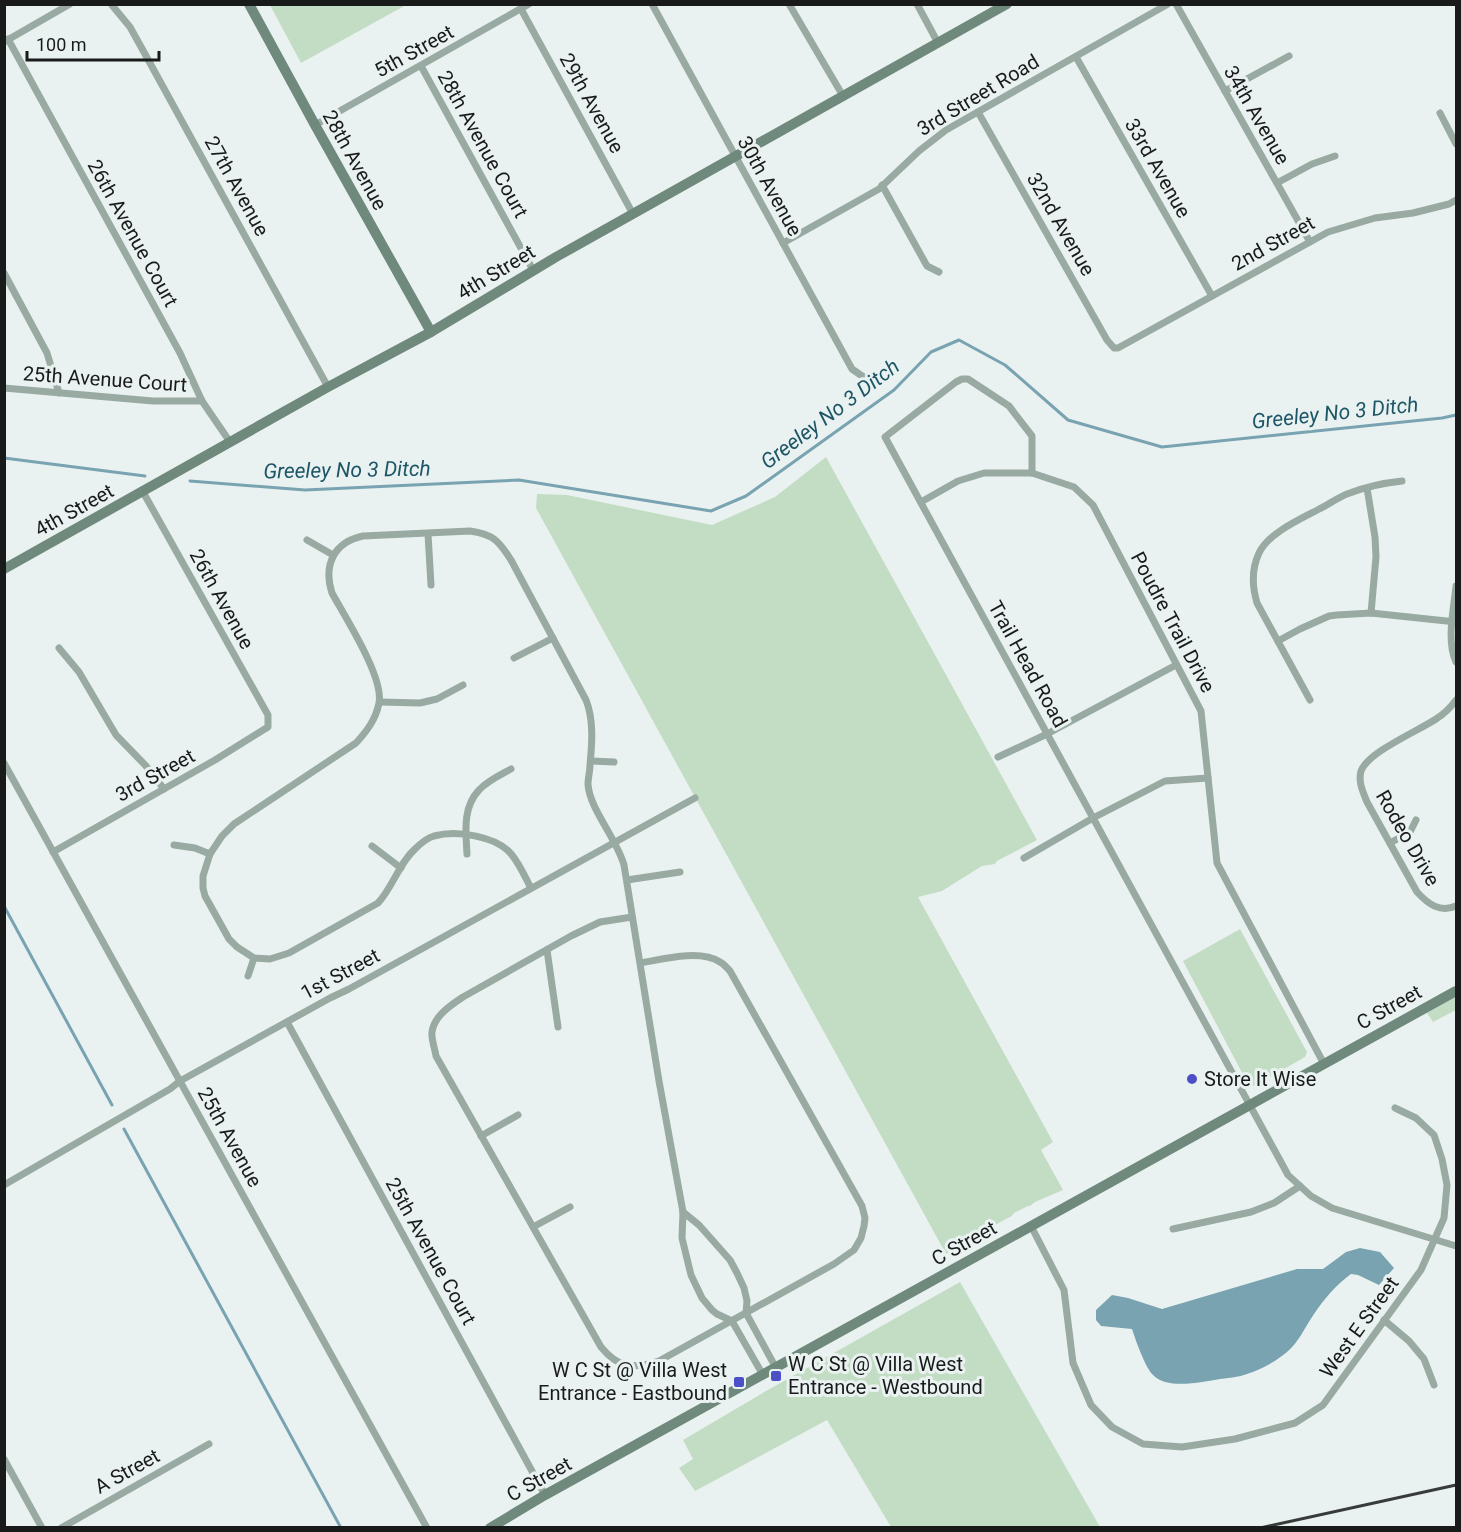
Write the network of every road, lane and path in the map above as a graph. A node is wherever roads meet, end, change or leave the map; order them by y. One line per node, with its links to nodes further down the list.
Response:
1 (70, 4): 12 (street)
2 (111, 4): 38 (street, 27th Avenue)
3 (249, 4): 21 (street, 28th Avenue)
4 (529, 4): 11 (street, 5th Street)
5 (652, 4): 23 (street, 30th Avenue)
6 (789, 4): 18 (street)
7 (917, 4): 13 (street)
8 (1006, 4): 13 (street, 4th Street)
9 (1167, 4): 15 (street, 3rd Street Road)
10 (1176, 4): 17 (street, 34th Avenue)
11 (522, 9): 16 (street, 5th Street); 28 (street, 29th Avenue)
12 (6, 40): 41 (street, 26th Avenue Court)
13 (938, 43): 18 (street, 4th Street)
14 (1289, 56): 17 (street)
15 (1076, 57): 19 (street, 3rd Street Road); 34 (street, 33rd Avenue)
16 (421, 66): 21 (street, 5th Street); 31 (street, 28th Avenue Court)
17 (1225, 91): 25 (street, 34th Avenue)
18 (843, 96): 23 (street, 4th Street)
19 (978, 112): 26 (street, 3rd Street Road); 36 (street, 32nd Avenue)
20 (1440, 114): 22 (street)
21 (315, 125): 35 (street, 28th Avenue)
22 (1456, 144)
23 (735, 156): 28 (street, 4th Street); 30 (street, 30th Avenue)
24 (1335, 156): 25 (street)
25 (1277, 183): 29 (street, 34th Avenue)
26 (882, 185): 30 (street, 3rd Street Road); 32 (street)
27 (1456, 200): 29 (street, 2nd Street)
28 (633, 214): 31 (street, 4th Street)
29 (1310, 242): 34 (street, 2nd Street)
30 (783, 243): 37 (street, 30th Avenue)
31 (534, 270): 35 (street, 4th Street)
32 (939, 272)
33 (4, 273): 40 (street)
34 (1212, 296): 36 (street, 2nd Street)
35 (431, 332): 38 (street, 4th Street)
36 (1118, 348)
37 (866, 378)
38 (328, 387): 42 (street, 4th Street)
39 (4, 388): 40 (street, 25th Avenue Court)
40 (59, 393): 41 (street, 25th Avenue Court)
41 (202, 401): 42 (street, 26th Avenue Court)
42 (230, 442): 46 (street, 4th Street)
43 (1032, 473): 47 (street, Poudre Trail Drive); 47 (street, Trail Head Road); 61 (street, Poudre Trail Drive)
44 (1402, 481): 45 (street)
45 (1367, 488): 54 (street); 57 (street)
46 (143, 492): 51 (street, 4th Street); 66 (street, 26th Avenue)
47 (921, 502): 67 (street, Trail Head Road)
48 (428, 534): 50 (street); 52 (street); 56 (street)
49 (307, 540): 50 (street)
50 (333, 555): 65 (street)
51 (4, 570)
52 (431, 585)
53 (1456, 586): 55 (street)
54 (1371, 614): 55 (street); 57 (street)
55 (1455, 622): 60 (street)
56 (553, 638): 59 (street); 69 (street)
57 (1278, 641): 63 (street)
58 (59, 648): 74 (street)
59 (514, 658)
60 (1456, 662)
61 (1176, 665): 67 (street); 73 (street, Poudre Trail Drive)
62 (463, 685): 65 (street)
63 (1310, 700)
64 (1456, 700): 80 (street, Rodeo Drive)
65 (380, 702): 84 (street)
66 (268, 723): 74 (street, 3rd Street)
67 (1047, 734): 68 (street); 76 (street, Trail Head Road)
68 (998, 758)
69 (591, 761): 70 (street); 79 (street)
70 (614, 762)
71 (4, 763): 83 (street, 25th Avenue)
72 (511, 769): 78 (street)
73 (1208, 778): 76 (street); 100 (street, Poudre Trail Drive)
74 (164, 789): 83 (street, 3rd Street)
75 (695, 798): 79 (street, 1st Street)
76 (1093, 818): 86 (street); 102 (street, Trail Head Road)
77 (1416, 820): 80 (street)
78 (466, 835): 85 (street); 87 (street); 90 (street)
79 (615, 842): 89 (street); 90 (street, 1st Street)
80 (1390, 843): 91 (street, Rodeo Drive)
81 (174, 845): 84 (street)
82 (372, 846): 87 (street)
83 (54, 852): 101 (street, 25th Avenue)
84 (210, 854): 94 (street)
85 (467, 854)
86 (1024, 858)
87 (401, 868): 94 (street)
88 (680, 872): 89 (street)
89 (627, 880): 92 (street)
90 (531, 888): 98 (street, 1st Street)
91 (1456, 906)
92 (632, 917): 93 (street); 95 (street)
93 (547, 950): 99 (street); 105 (street)
94 (254, 958): 96 (street)
95 (641, 963): 109 (street); 115 (street)
96 (248, 976)
97 (1456, 991): 100 (street, C Street)
98 (287, 1022): 101 (street, 1st Street); 123 (street, 25th Avenue Court)
99 (558, 1028)
100 (1324, 1064): 102 (street, C Street)
101 (180, 1081): 106 (street, 1st Street); 126 (street, 25th Avenue)
102 (1250, 1106): 107 (street, Trail Head Road); 110 (street, C Street)
103 (1395, 1108): 113 (street, West E Street)
104 (518, 1115): 105 (street)
105 (481, 1136): 111 (street)
106 (4, 1185)
107 (1300, 1186): 112 (street); 113 (street, Trail Head Road)
108 (570, 1207): 111 (street)
109 (683, 1212): 115 (street); 117 (street)
110 (1031, 1226): 116 (street, West E Street); 118 (street, C Street)
111 (533, 1227): 117 (street)
112 (1173, 1228)
113 (1434, 1238): 114 (street, Trail Head Road); 116 (street, West E Street)
114 (1456, 1246)
115 (746, 1313): 117 (street); 118 (street)
116 (1384, 1320): 120 (street)
117 (732, 1321): 119 (street)
118 (776, 1368): 119 (street, C Street)
119 (763, 1375): 123 (street, C Street)
120 (1434, 1384)
121 (209, 1444): 125 (street, A Street)
122 (4, 1459): 124 (street)
123 (545, 1495): 127 (street, C Street)
124 (42, 1527)
125 (61, 1527)
126 (427, 1527)
127 (490, 1527)

